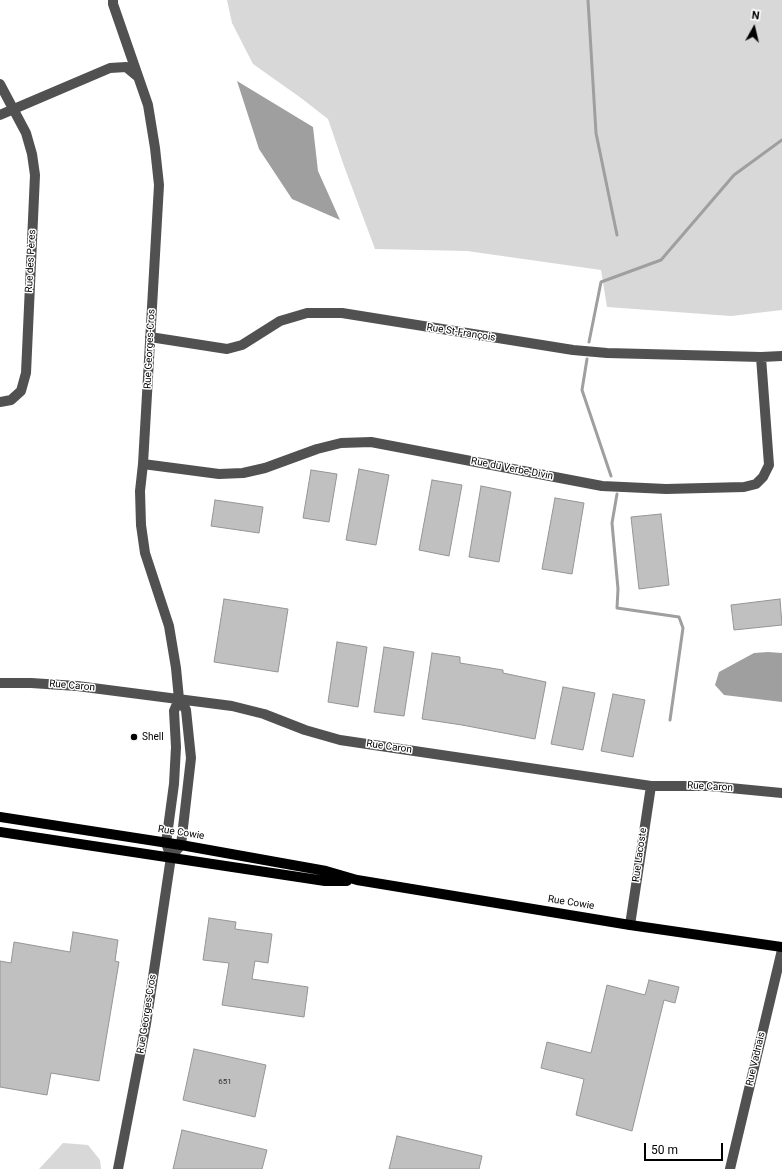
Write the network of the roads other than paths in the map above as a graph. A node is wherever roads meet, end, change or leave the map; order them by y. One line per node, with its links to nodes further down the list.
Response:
1 (113, 0): 2 (street, Rue Georges-Cros)
2 (138, 77): 4 (street); 6 (street, Rue Georges-Cros)
3 (0, 84): 4 (street, Rue des Pères)
4 (14, 109): 5 (street); 9 (street, Rue des Pères)
5 (0, 115)
6 (150, 337): 8 (street, Rue St-François); 10 (street, Rue Georges-Cros)
7 (782, 356): 8 (street, Rue St-François)
8 (761, 357): 10 (street, Rue du Verbe-Divin)
9 (0, 402)
10 (143, 464): 12 (street, Rue Georges-Cros)
11 (0, 683): 12 (street, Rue Caron)
12 (179, 699): 13 (street, Rue Georges-Cros); 14 (street, Rue Georges-Cros); 15 (street, Rue Caron)
13 (175, 771): 14 (street); 19 (street, Rue Georges-Cros)
14 (190, 771): 20 (street, Rue Georges-Cros)
15 (651, 786): 16 (street, Rue Caron); 23 (street, Rue Lacoste)
16 (782, 793)
17 (0, 817): 19 (main road, Rue Cowie)
18 (0, 832): 21 (main road, Rue Cowie)
19 (166, 843): 20 (main road, Rue Cowie); 21 (street, Rue Georges-Cros)
20 (181, 845): 21 (street); 22 (main road, Rue Cowie)
21 (171, 857): 22 (main road, Rue Cowie); 25 (street, Rue Georges-Cros)
22 (357, 880): 23 (main road, Rue Cowie)
23 (630, 925): 24 (main road, Rue Cowie)
24 (782, 948): 26 (street, Rue Vadnais)
25 (118, 1169)
26 (730, 1169)

